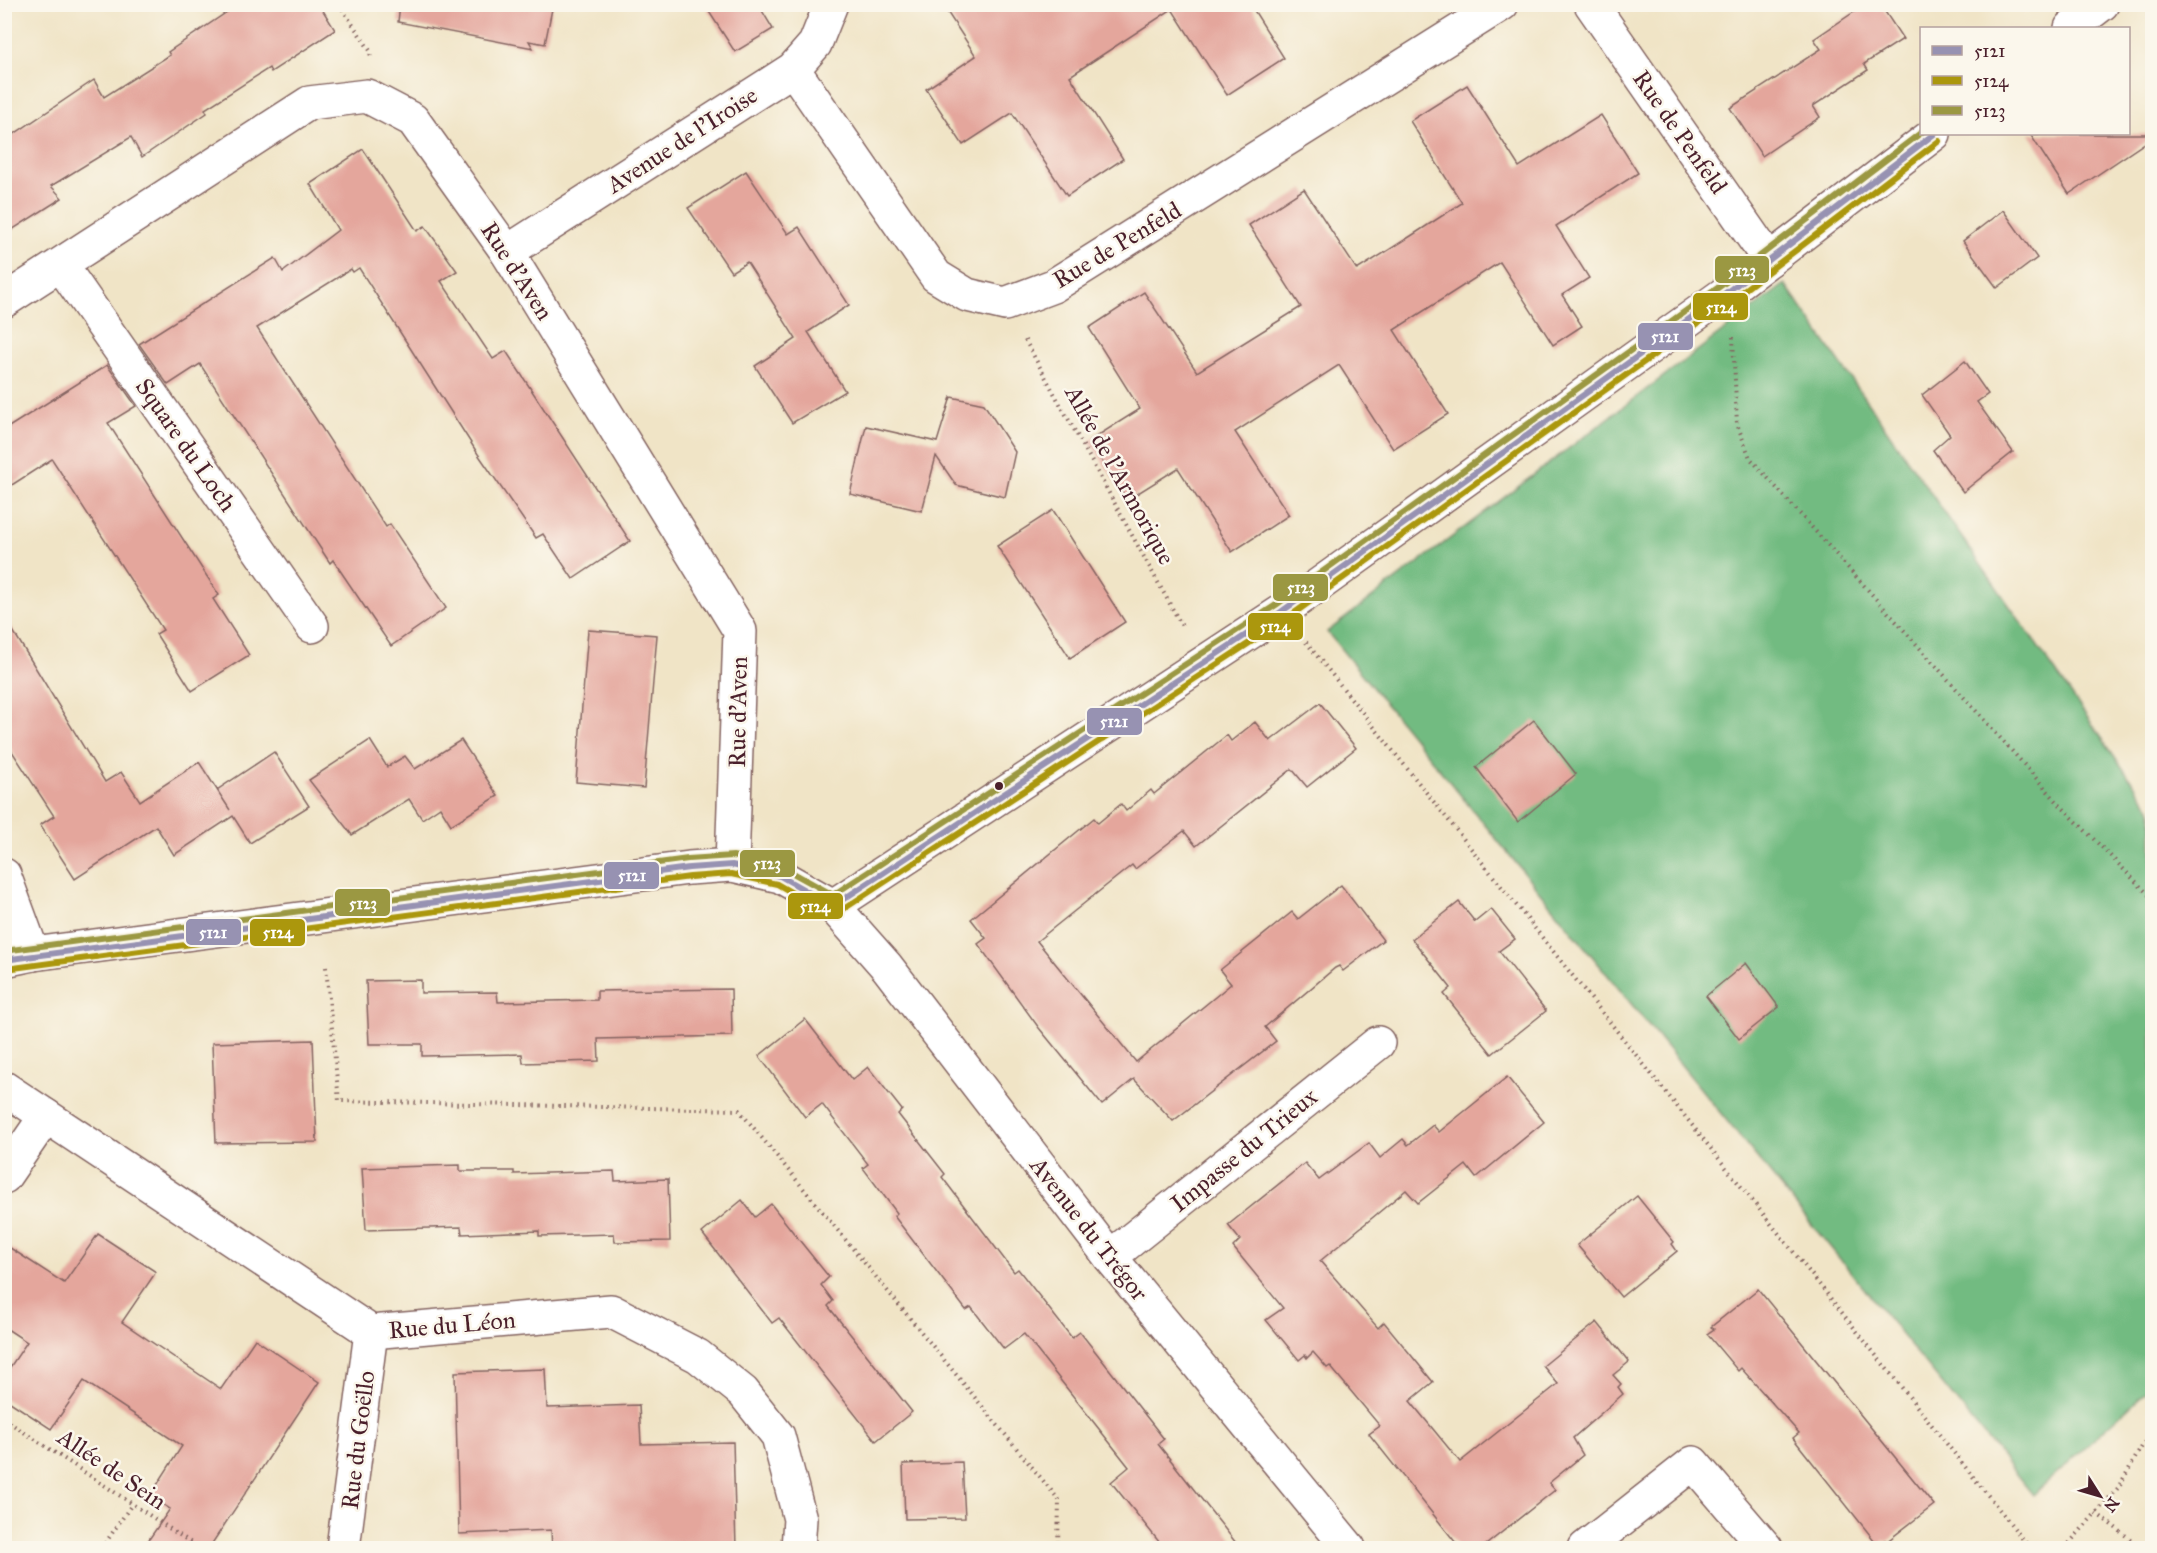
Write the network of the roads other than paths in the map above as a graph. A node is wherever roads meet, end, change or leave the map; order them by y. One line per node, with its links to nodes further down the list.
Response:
1 (831, 4): 6 (street, Avenue de l'Iroise)
2 (1502, 4): 6 (street, Rue de Penfeld)
3 (1591, 4): 9 (street, Rue de Penfeld)
4 (2102, 4): 5 (street)
5 (2072, 27)
6 (793, 69): 8 (street, Avenue de l'Iroise)
7 (1933, 135): 9 (street)
8 (507, 252): 10 (street, Rue d'Aven); 13 (street, Rue d'Aven)
9 (1769, 260): 15 (street)
10 (61, 265): 11 (street); 12 (street, Square du Loch)
11 (4, 301)
12 (312, 626)
13 (732, 865): 15 (street, Avenue du Trégor); 16 (street, Avenue du Trégor)
14 (4, 875): 16 (street)
15 (832, 906): 21 (street, Avenue du Trégor)
16 (19, 957)
17 (1378, 1043): 21 (street, Impasse du Trieux)
18 (4, 1088): 19 (street, Rue du Léon)
19 (46, 1116): 20 (street); 22 (street, Rue du Léon)
20 (4, 1177)
21 (1110, 1257): 25 (street, Avenue du Trégor)
22 (371, 1332): 23 (street, Rue du Goëllo); 24 (street, Rue du Léon)
23 (344, 1548)
24 (798, 1548)
25 (1349, 1548)
26 (1585, 1548): 27 (street)
27 (1766, 1548)

